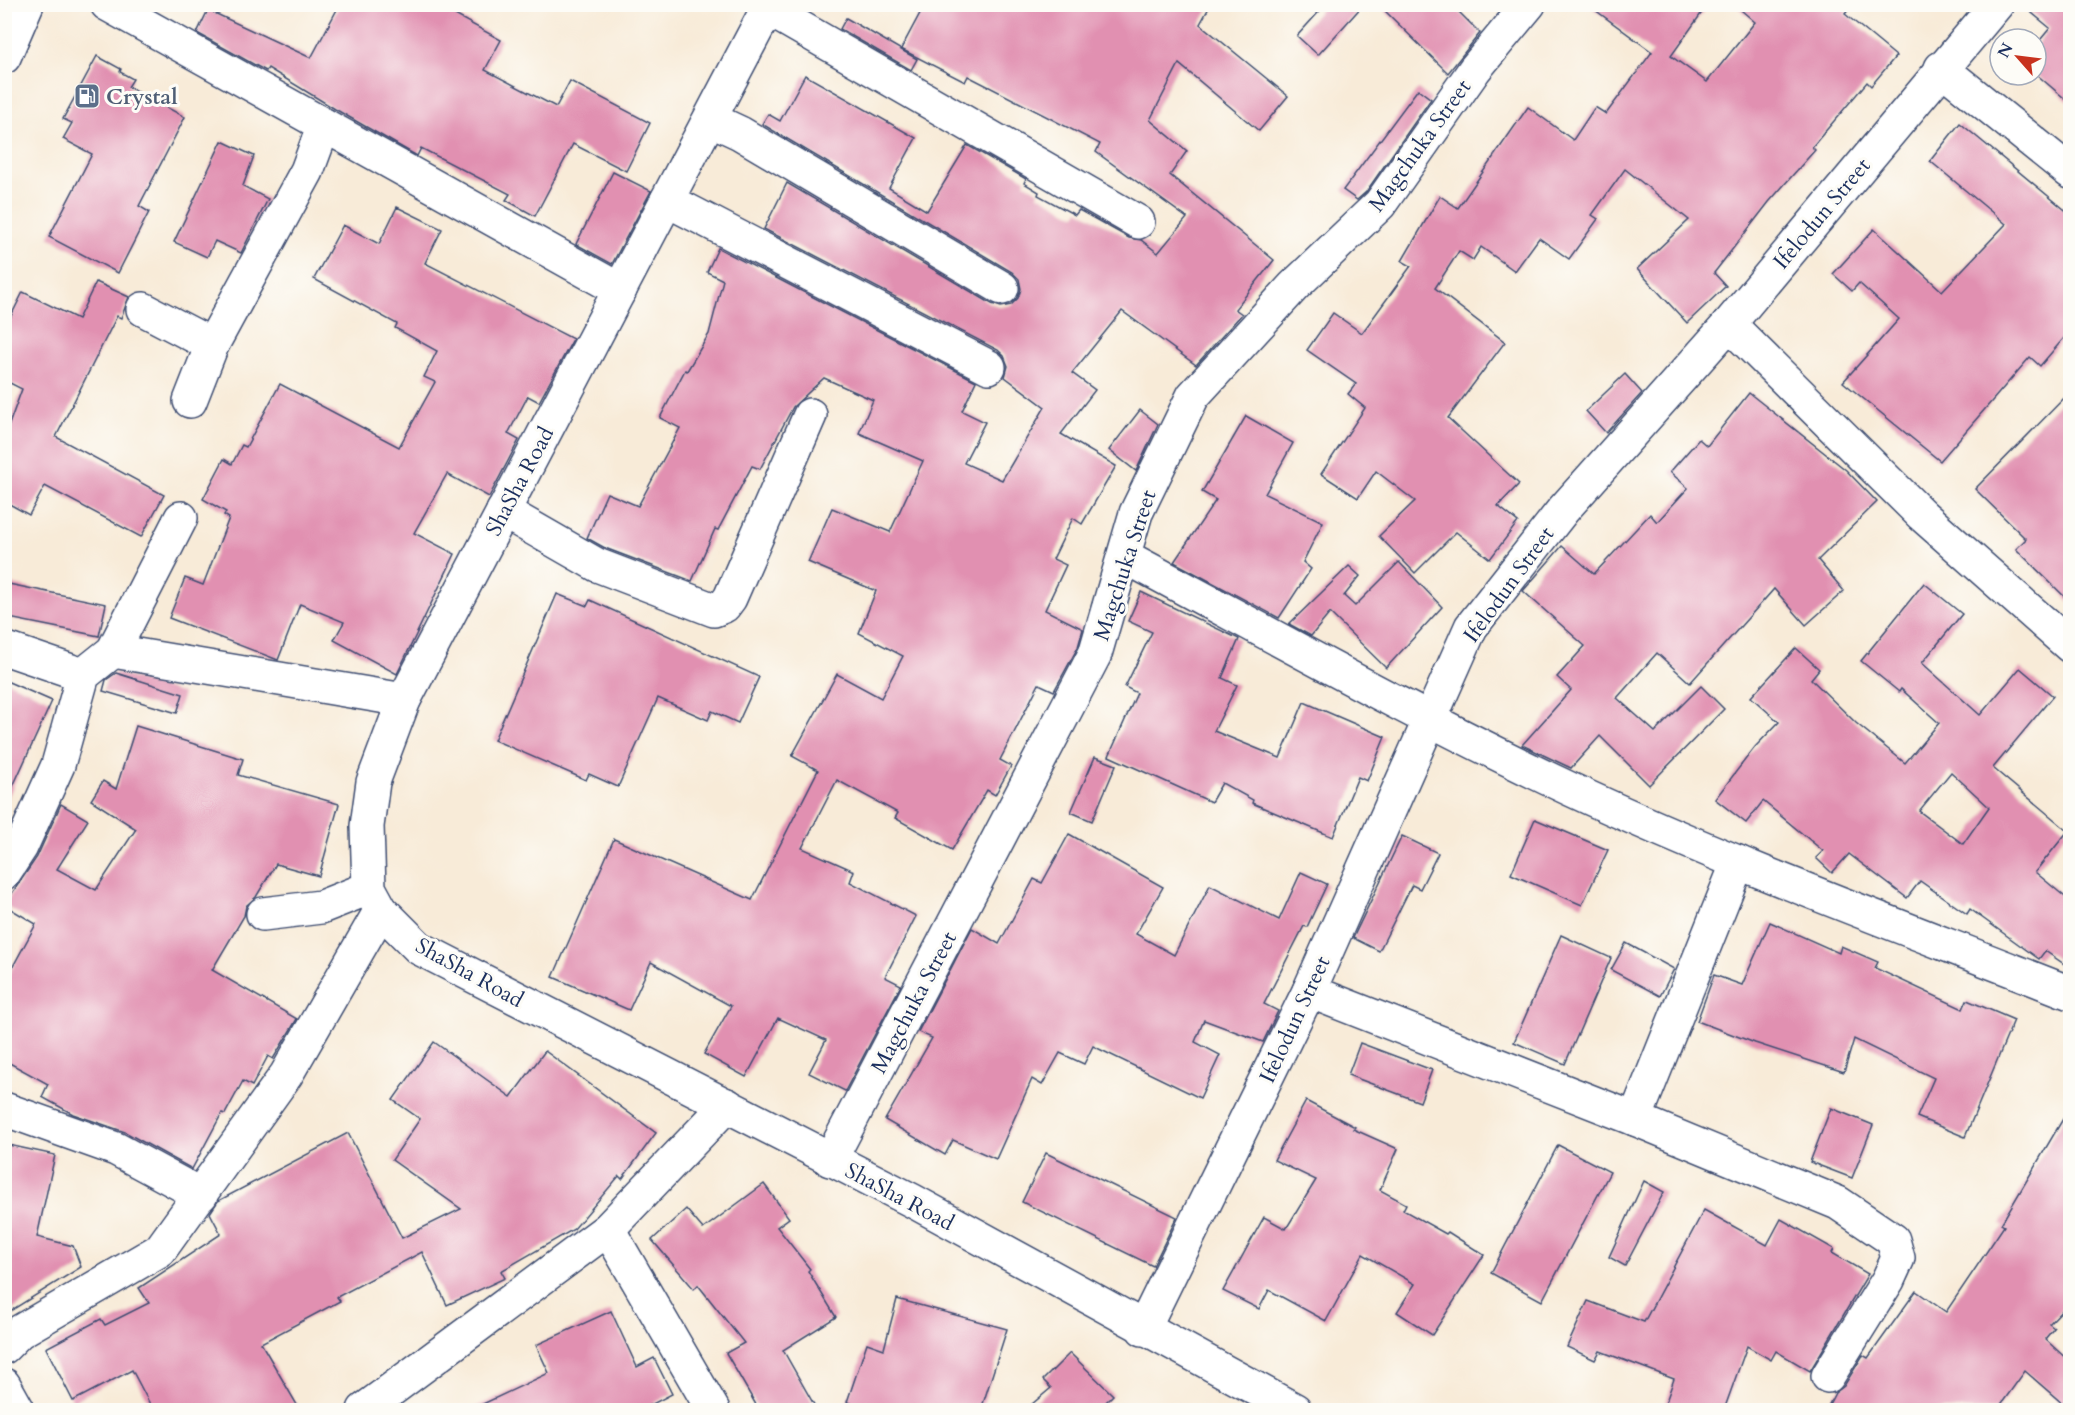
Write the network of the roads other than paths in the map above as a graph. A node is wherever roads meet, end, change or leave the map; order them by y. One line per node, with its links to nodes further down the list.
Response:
1 (27, 4): 6 (street)
2 (107, 4): 9 (street)
3 (1528, 4): 23 (street, Magchuka Street)
4 (1996, 4): 7 (street, Ifelodun Street)
5 (769, 7): 8 (street, ShaSha Road); 12 (street)
6 (4, 57)
7 (1941, 68): 10 (street); 16 (street, Ifelodun Street)
8 (710, 119): 11 (street, ShaSha Road); 13 (street)
9 (324, 126): 14 (street); 17 (street)
10 (2070, 172)
11 (667, 200): 14 (street, ShaSha Road); 18 (street)
12 (1137, 222)
13 (1002, 288)
14 (620, 290): 21 (street, ShaSha Road)
15 (143, 309): 17 (street)
16 (1729, 324): 24 (street); 29 (street, Ifelodun Street)
17 (212, 345): 19 (street)
18 (989, 367)
19 (190, 401)
20 (810, 416): 21 (street)
21 (503, 511): 28 (street, ShaSha Road)
22 (181, 518): 26 (street)
23 (1124, 556): 29 (street); 39 (street, Magchuka Street)
24 (2070, 646)
25 (4, 648): 27 (street)
26 (114, 651): 27 (street); 28 (street)
27 (83, 675): 31 (street)
28 (404, 700): 32 (street, ShaSha Road)
29 (1428, 718): 30 (street); 34 (street, Ifelodun Street)
30 (1738, 862): 35 (street); 38 (street)
31 (4, 873)
32 (375, 899): 33 (street); 36 (street, ShaSha Road); 40 (street)
33 (263, 914)
34 (1309, 991): 38 (street); 42 (street, Ifelodun Street)
35 (2070, 993)
36 (727, 1105): 39 (street, ShaSha Road); 41 (street)
37 (4, 1109): 40 (street)
38 (1635, 1119): 44 (street)
39 (830, 1160): 42 (street, ShaSha Road)
40 (201, 1195): 43 (street)
41 (608, 1229): 47 (street); 48 (street)
42 (1143, 1329): 49 (street, ShaSha Road)
43 (4, 1347)
44 (1828, 1376)
45 (4, 1385): 46 (street)
46 (18, 1410)
47 (364, 1410)
48 (713, 1410)
49 (1295, 1410)

